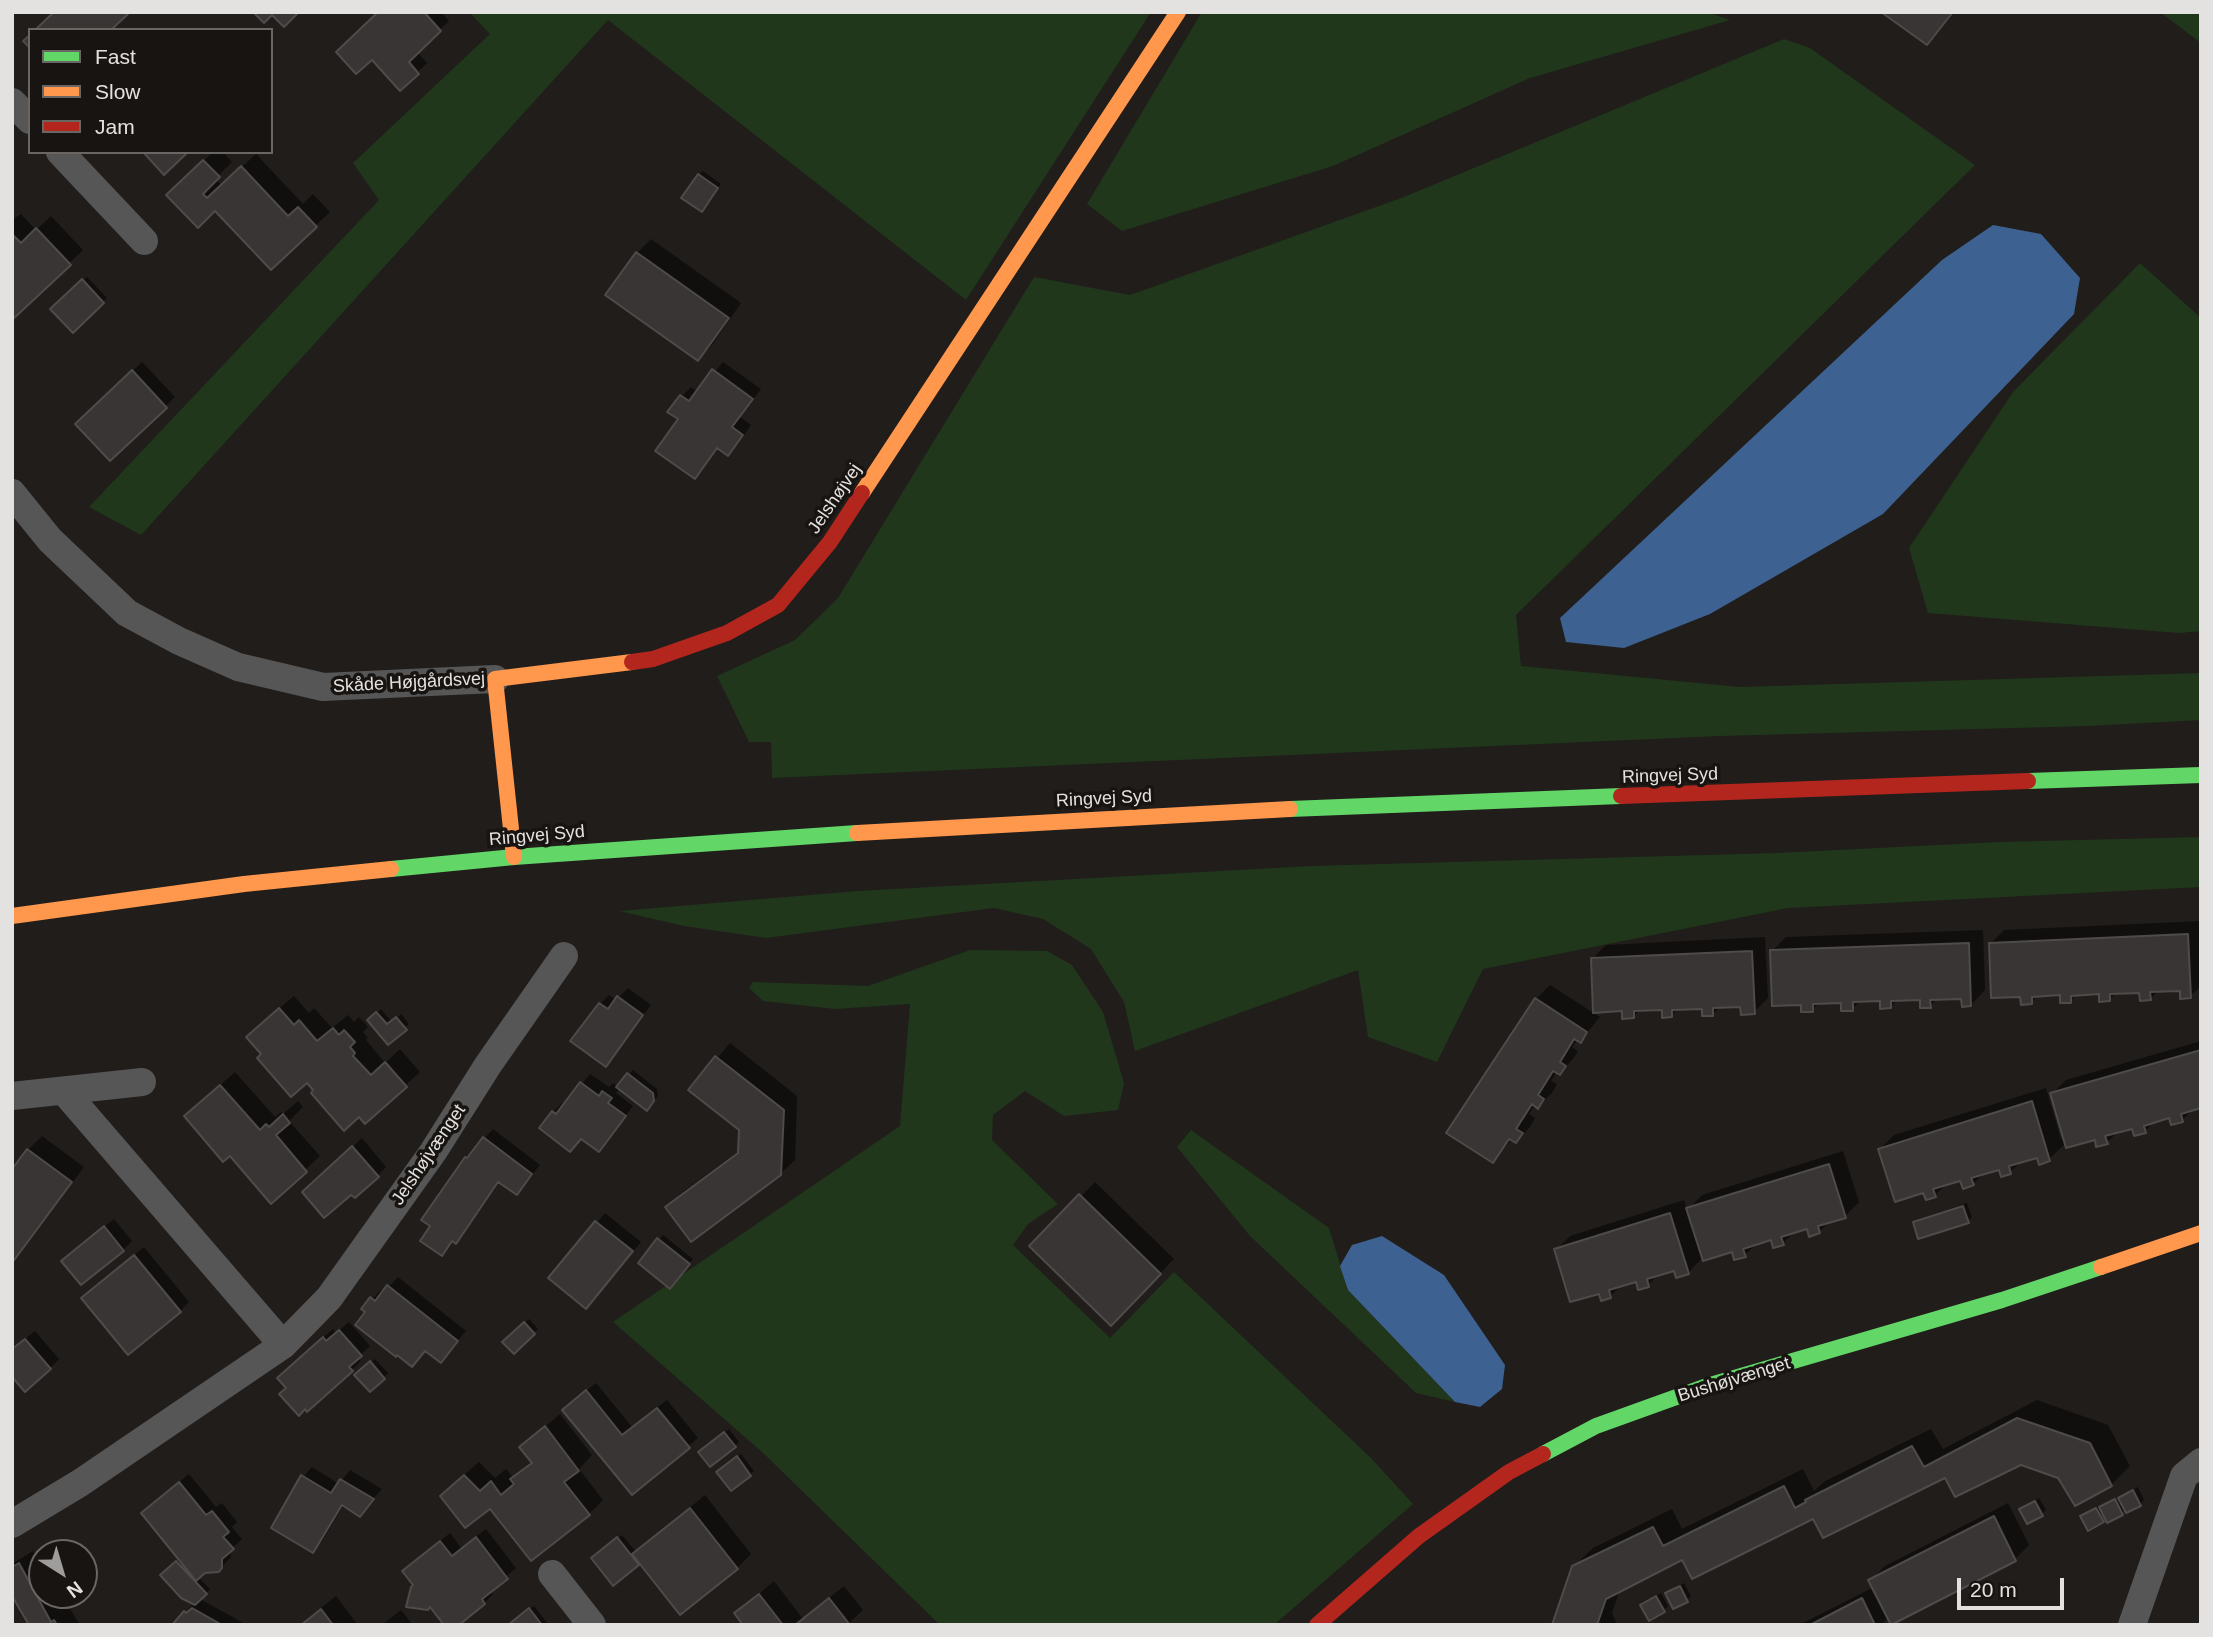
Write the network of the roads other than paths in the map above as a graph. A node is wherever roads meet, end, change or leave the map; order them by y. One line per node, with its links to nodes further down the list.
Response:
1 (1178, 12): 7 (main road, Jelshøjvej)
2 (12, 102): 3 (street)
3 (28, 118)
4 (62, 154): 5 (street)
5 (144, 241)
6 (12, 493): 7 (street, Skåde Højgårdsvej)
7 (495, 679): 9 (main road)
8 (2201, 775): 9 (main road, Ringvej Syd)
9 (514, 857): 10 (main road, Ringvej Syd)
10 (12, 916)
11 (564, 956): 16 (street, Jelshøjvænget)
12 (142, 1082): 13 (street)
13 (64, 1091): 14 (street); 16 (street)
14 (12, 1096)
15 (2201, 1233): 21 (main road, Bushøjvænget)
16 (283, 1345): 18 (street, Jelshøjvænget)
17 (2201, 1462): 22 (street)
18 (12, 1524)
19 (552, 1574): 20 (street)
20 (592, 1625)
21 (1317, 1625)
22 (2132, 1625)

